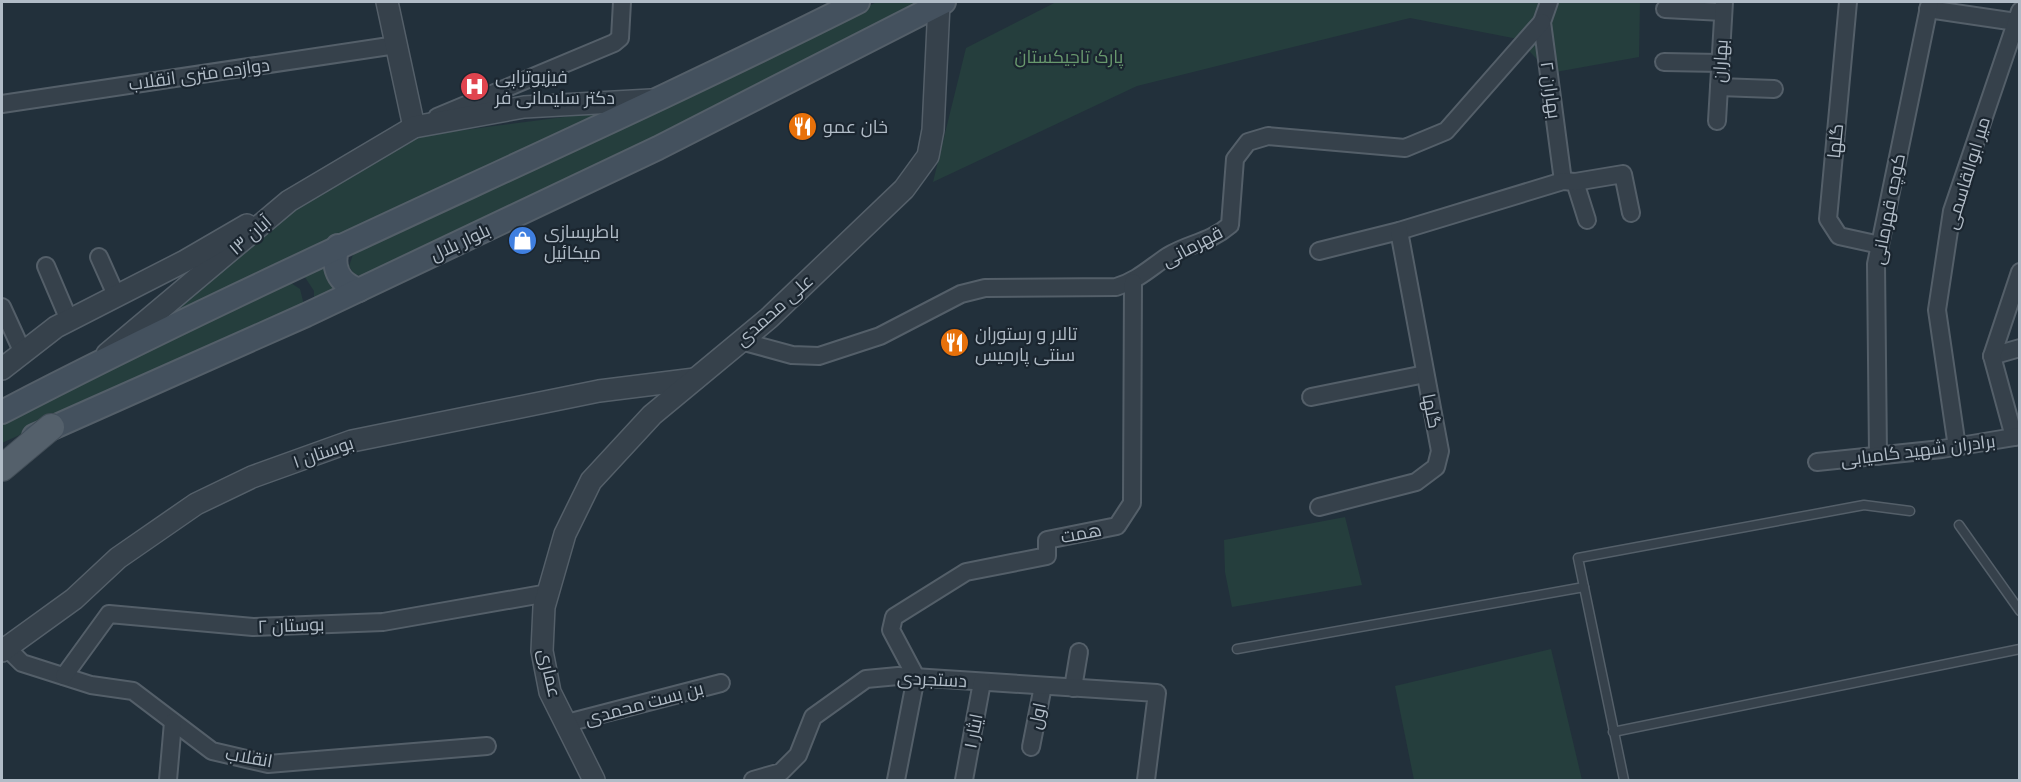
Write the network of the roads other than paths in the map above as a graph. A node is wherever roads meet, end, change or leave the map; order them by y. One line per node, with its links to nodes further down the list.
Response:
1 (387, 2): 11 (street)
2 (622, 2): 19 (street)
3 (1848, 2): 25 (street, گلها)
4 (941, 3): 32 (main road, بلوار بلال); 36 (street, علی محمدی)
5 (844, 5): 16 (main road)
6 (1929, 5): 10 (street); 25 (street, کوچه قهرمانی)
7 (1724, 7): 9 (street); 13 (street, بهاران)
8 (1545, 8): 20 (street, بهاران ۲); 31 (street, قهرمانی)
9 (1665, 9)
10 (2018, 17): 48 (street, میر ابوالقاسمی)
11 (396, 45): 17 (street, دوازده متری انقلاب); 19 (street)
12 (1664, 62): 13 (street)
13 (1720, 63): 14 (street, بهاران)
14 (1719, 87): 15 (street); 18 (street, بهاران)
15 (1774, 89)
16 (658, 100): 19 (street, ۱۳ آبان); 26 (main road)
17 (2, 104)
18 (1717, 121)
19 (414, 127): 21 (street, ۱۳ آبان)
20 (1569, 181): 22 (street); 23 (street, بهاران ۲); 24 (street)
21 (289, 201): 33 (street); 40 (street, ۱۳ آبان)
22 (1631, 213)
23 (1587, 219)
24 (1399, 231): 27 (street); 42 (street, گلها)
25 (1880, 245): 50 (street, کوچه قهرمانی)
26 (339, 246): 32 (main road); 40 (main road)
27 (1319, 251)
28 (99, 257): 33 (street)
29 (46, 266): 35 (street)
30 (2019, 272): 39 (street)
31 (1133, 282): 36 (street, قهرمانی); 64 (street, همت)
32 (359, 290): 46 (main road, بلوار بلال)
33 (116, 296): 35 (street)
34 (2, 307): 38 (street)
35 (69, 320): 38 (street)
36 (741, 341): 43 (street, علی محمدی)
37 (2019, 348): 39 (street)
38 (23, 353): 41 (street)
39 (1992, 356): 47 (street)
40 (99, 361): 45 (main road)
41 (2, 369)
42 (1425, 374): 44 (street); 53 (street, گلها)
43 (696, 378): 57 (street, علی محمدی); 59 (street, بوستان ۱)
44 (1311, 397)
45 (2, 412)
46 (51, 427): 49 (main road, بلوار بلال); 52 (main road)
47 (2017, 436): 48 (street, برادران شهید کامیابی)
48 (1957, 447): 50 (street, برادران شهید کامیابی)
49 (2, 454)
50 (1878, 456): 51 (street, برادران شهید کامیابی)
51 (1816, 462)
52 (2, 468)
53 (1319, 507)
54 (1910, 511): 56 (lane)
55 (1959, 525): 58 (lane)
56 (1584, 587): 60 (lane); 71 (lane)
57 (548, 593): 63 (street, بوستان ۲); 70 (street, عماری)
58 (2019, 611)
59 (4, 649): 63 (street, انقلاب)
60 (1237, 649)
61 (2019, 649): 71 (lane)
62 (1079, 652): 68 (street)
63 (64, 676): 69 (street, انقلاب)
64 (916, 677): 65 (street, دستجردی); 77 (street, دستجردی); 78 (street)
65 (982, 682): 67 (street, دستجردی); 79 (street, ۱ ایثار)
66 (721, 683): 70 (street, بن بست محمدی)
67 (1043, 686): 68 (street, دستجردی); 73 (street, اول)
68 (1073, 688): 80 (street, دستجردی)
69 (174, 722): 74 (street, انقلاب); 75 (street)
70 (567, 723): 76 (street, عماری)
71 (1613, 732): 81 (lane)
72 (487, 746): 74 (street, انقلاب)
73 (1031, 747)
74 (269, 772)
75 (168, 780)
76 (594, 780)
77 (753, 780)
78 (896, 780)
79 (964, 780)
80 (1146, 780)
81 (1624, 780)

